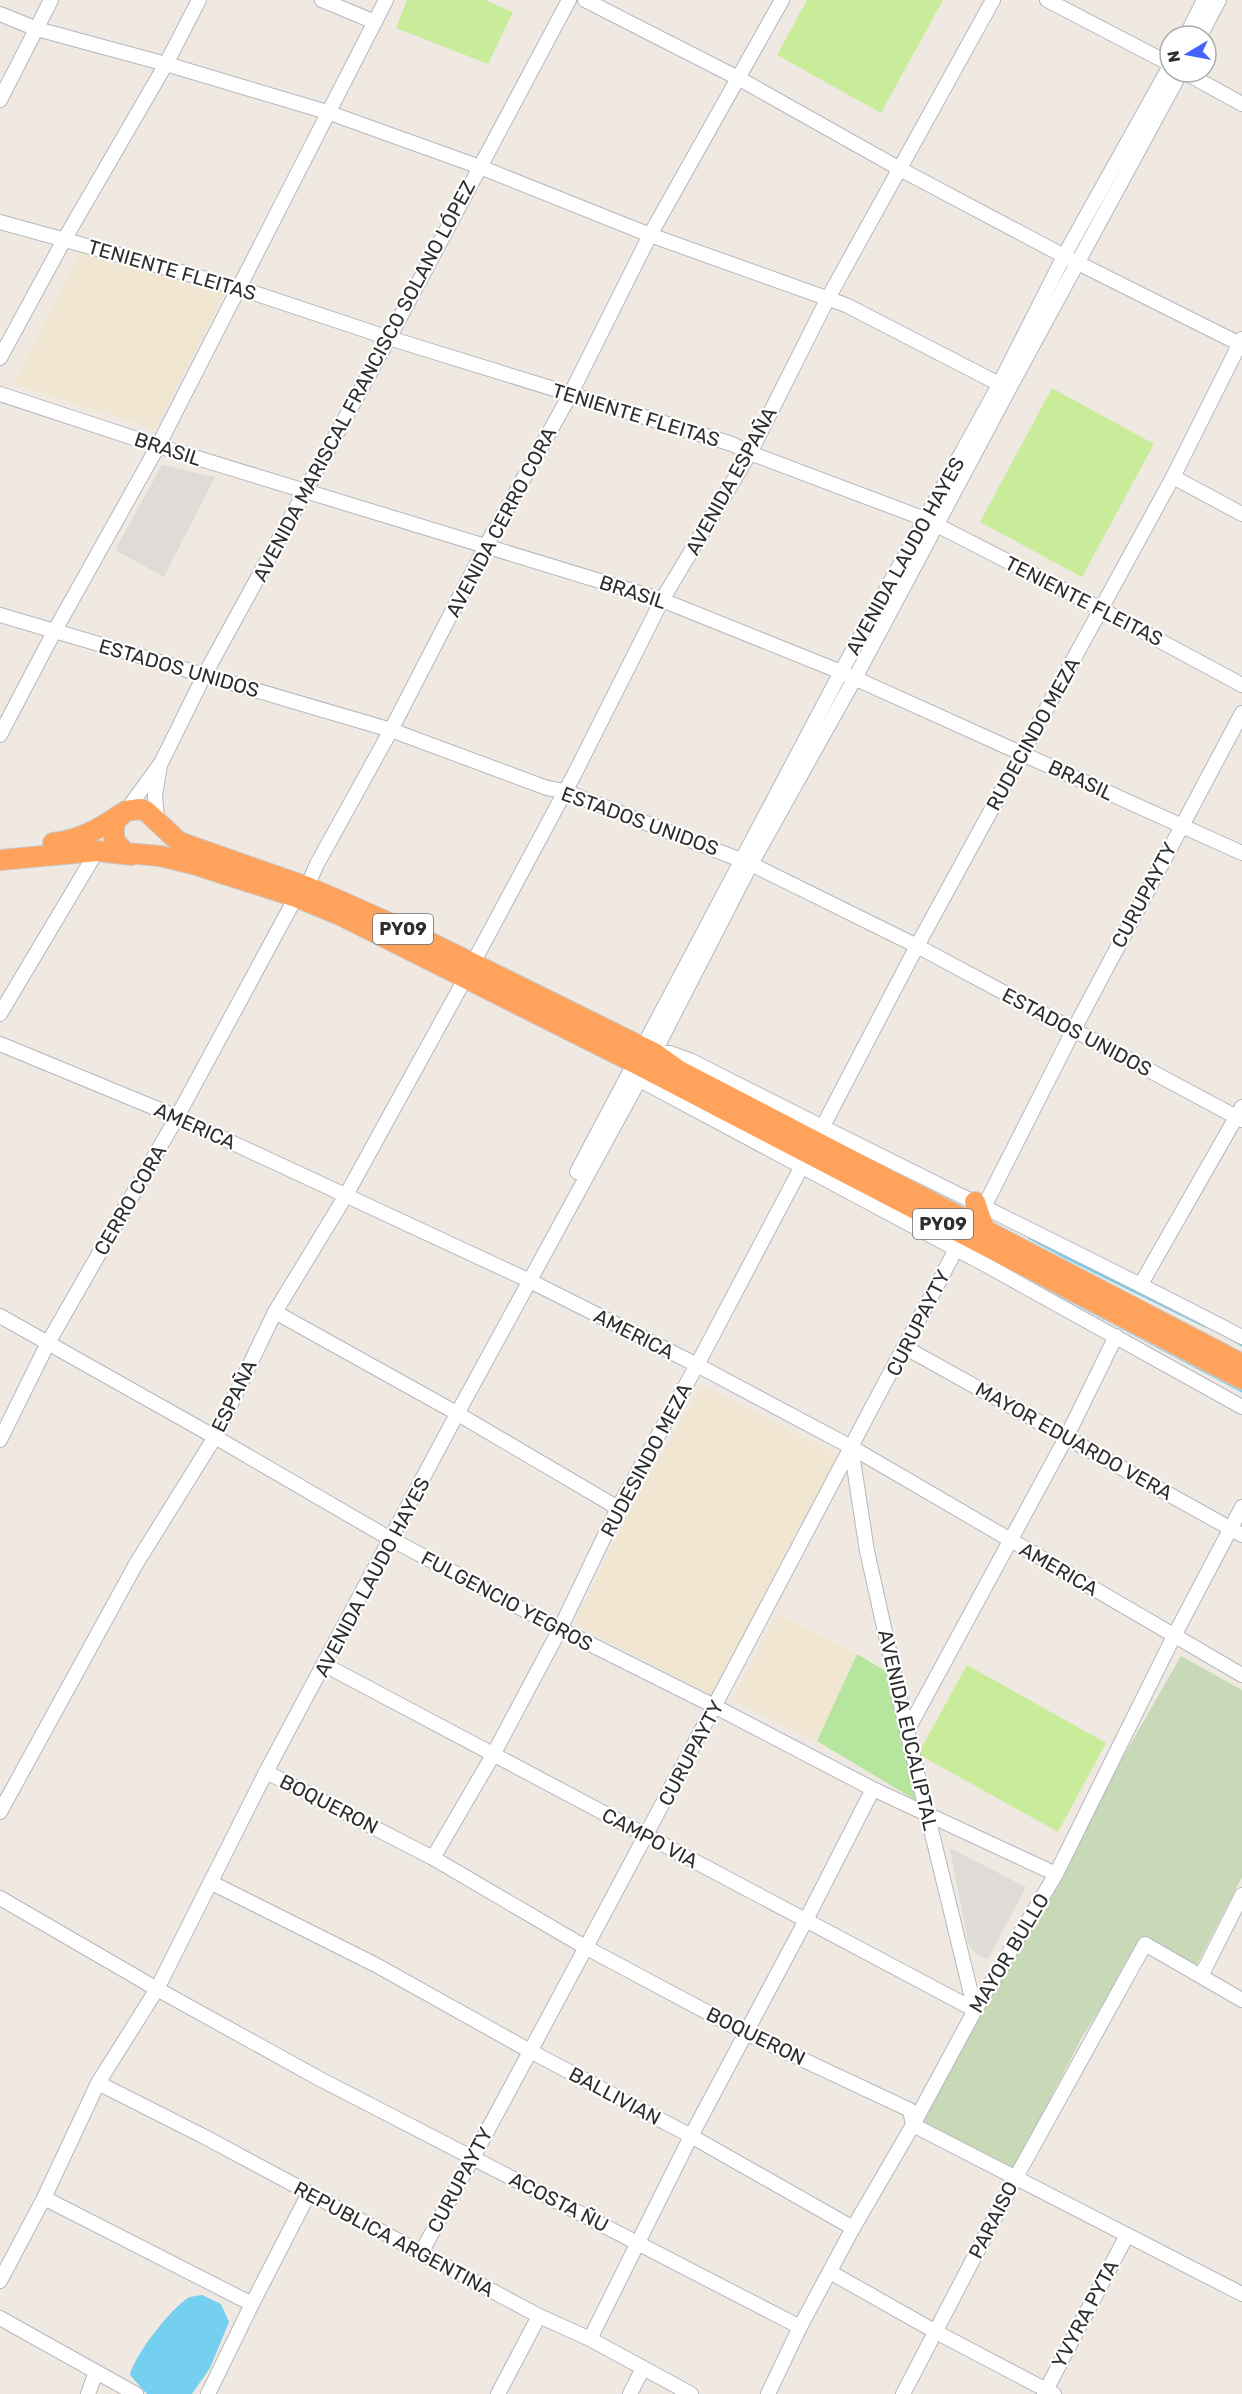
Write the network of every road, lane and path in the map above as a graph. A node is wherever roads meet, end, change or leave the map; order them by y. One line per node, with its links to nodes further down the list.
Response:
1 (51, 0): 16 (street)
2 (199, 0): 18 (street)
3 (322, 0): 13 (street)
4 (386, 0): 13 (street)
5 (569, 0): 26 (street, AVENIDA MARISCAL FRANCISCO SOLANO LÓPEZ)
6 (585, 0): 19 (street)
7 (782, 0): 19 (street, AVENIDA CERRO CORA)
8 (993, 0): 27 (street, AVENIDA ESPAÑA)
9 (1047, 0): 17 (street)
10 (1204, 0): 14 (street)
11 (1219, 0): 15 (street)
12 (0, 14): 16 (street)
13 (375, 22): 25 (street)
14 (1192, 24)
15 (1206, 24)
16 (37, 29): 18 (street); 23 (street)
17 (1158, 59)
18 (166, 64): 25 (street); 30 (street)
19 (738, 78): 27 (street); 29 (street, AVENIDA CERRO CORA)
20 (1160, 84): 31 (street, AVENIDA LAUDO HAYES)
21 (1175, 84): 31 (street, AVENIDA LAUDO HAYES)
22 (1204, 84): 24 (street)
23 (0, 100)
24 (1242, 104)
25 (327, 112): 26 (street); 32 (street)
26 (480, 167): 29 (street); 34 (street, AVENIDA MARISCAL FRANCISCO SOLANO LÓPEZ)
27 (900, 169): 31 (street); 33 (street, AVENIDA ESPAÑA)
28 (0, 222): 30 (street, TENIENTE FLEITAS)
29 (650, 236): 33 (street); 39 (street, AVENIDA CERRO CORA)
30 (64, 240): 32 (street, TENIENTE FLEITAS); 36 (street)
31 (1071, 259): 35 (street); 37 (street, AVENIDA LAUDO HAYES)
32 (239, 288): 34 (street, TENIENTE FLEITAS); 40 (street)
33 (827, 300): 37 (street); 41 (street, AVENIDA ESPAÑA)
34 (389, 338): 39 (street, TENIENTE FLEITAS); 43 (street, AVENIDA MARISCAL FRANCISCO SOLANO LÓPEZ)
35 (1241, 342): 42 (street, RUDECINDO MEZA)
36 (0, 358)
37 (1004, 387): 45 (street, AVENIDA LAUDO HAYES)
38 (0, 394): 40 (street, BRASIL)
39 (570, 395): 41 (street, TENIENTE FLEITAS); 46 (street, AVENIDA CERRO CORA)
40 (158, 446): 43 (street, BRASIL); 50 (street)
41 (750, 453): 45 (street, TENIENTE FLEITAS); 47 (street, AVENIDA ESPAÑA)
42 (1173, 477): 44 (street); 48 (street, RUDECINDO MEZA)
43 (304, 491): 46 (street, BRASIL); 52 (street, AVENIDA MARISCAL FRANCISCO SOLANO LÓPEZ)
44 (1242, 514)
45 (931, 523): 48 (street, TENIENTE FLEITAS); 51 (street, AVENIDA LAUDO HAYES); 53 (street, AVENIDA LAUDO HAYES)
46 (486, 546): 47 (street, BRASIL); 56 (street, AVENIDA CERRO CORA)
47 (662, 600): 51 (street, BRASIL); 60 (street, AVENIDA ESPAÑA)
48 (1101, 609): 54 (street, TENIENTE FLEITAS); 58 (street, RUDECINDO MEZA)
49 (0, 615): 50 (street, ESTADOS UNIDOS)
50 (54, 632): 52 (street, ESTADOS UNIDOS); 57 (street)
51 (841, 672): 53 (street, BRASIL); 69 (street, AVENIDA LAUDO HAYES)
52 (204, 676): 56 (street, ESTADOS UNIDOS); 59 (street, AVENIDA MARISCAL FRANCISCO SOLANO LÓPEZ)
53 (855, 678): 58 (street, BRASIL); 69 (street, AVENIDA LAUDO HAYES)
54 (1242, 685)
55 (1242, 713): 63 (street, CURUPAYTY)
56 (391, 730): 60 (street, ESTADOS UNIDOS); 70 (street, AVENIDA CERRO CORA)
57 (0, 735)
58 (1023, 753): 63 (street, BRASIL); 71 (street, RUDECINDO MEZA)
59 (161, 763): 61 (street); 62 (street)
60 (564, 791): 69 (street, ESTADOS UNIDOS); 72 (street, AVENIDA ESPAÑA)
61 (124, 813): 62 (highway, PY09); 64 (highway); 67 (highway)
62 (158, 822): 67 (highway); 70 (highway, PY09)
63 (1180, 826): 66 (street, BRASIL); 74 (street, CURUPAYTY)
64 (0, 850)
65 (97, 851): 67 (highway, PY09); 68 (highway, PY09); 73 (street)
66 (1242, 853)
67 (136, 855): 70 (highway, PY09)
68 (0, 860)
69 (746, 862): 71 (street, ESTADOS UNIDOS); 76 (street, AVENIDA LAUDO HAYES)
70 (301, 892): 72 (highway, PY09); 78 (street, CERRO CORA)
71 (917, 946): 74 (street, ESTADOS UNIDOS); 79 (street, RUDECINDO MEZA)
72 (469, 970): 76 (highway, PY09); 81 (street, ESPAÑA)
73 (0, 1014)
74 (1073, 1031): 77 (street, ESTADOS UNIDOS); 82 (street, CURUPAYTY)
75 (0, 1044): 78 (street, AMERICA)
76 (643, 1062): 79 (street); 80 (street); 83 (highway, PY09); 85 (street, AVENIDA LAUDO HAYES); 95 (highway, PY09)
77 (1240, 1115): 86 (street)
78 (177, 1117): 81 (street, AMERICA); 91 (street, CERRO CORA)
79 (822, 1128): 82 (street)
80 (802, 1166): 84 (street); 94 (street, RUDESINDO MEZA)
81 (345, 1197): 85 (street, AMERICA); 87 (street, ESPAÑA)
82 (979, 1205): 83 (highway); 86 (street)
83 (985, 1232): 93 (highway, PY09)
84 (956, 1249): 89 (street); 92 (street, CURUPAYTY)
85 (526, 1279): 94 (street, AMERICA); 97 (street, AVENIDA LAUDO HAYES)
86 (1141, 1284): 90 (street)
87 (275, 1312): 97 (street); 99 (street, ESPAÑA)
88 (0, 1316): 91 (street, FULGENCIO YEGROS)
89 (1116, 1336): 96 (street); 98 (street)
90 (1242, 1337)
91 (48, 1343): 99 (street, FULGENCIO YEGROS); 100 (street, CERRO CORA)
92 (906, 1348): 98 (street, MAYOR EDUARDO VERA); 101 (street, CURUPAYTY)
93 (1242, 1364)
94 (698, 1365): 101 (street, AMERICA); 102 (street, RUDESINDO MEZA)
95 (1242, 1379)
96 (1242, 1407)
97 (455, 1412): 102 (street); 105 (street, AVENIDA LAUDO HAYES)
98 (1067, 1436): 104 (street, MAYOR EDUARDO VERA); 106 (street)
99 (214, 1437): 105 (street, FULGENCIO YEGROS); 116 (street, ESPAÑA)
100 (0, 1440)
101 (850, 1447): 106 (street, AMERICA); 111 (street, CURUPAYTY); 112 (street, AVENIDA EUCALIPTAL)
102 (618, 1508): 107 (street, RUDESINDO MEZA)
103 (1242, 1508): 104 (street, MAYOR BULLO)
104 (1236, 1532): 108 (street, MAYOR BULLO)
105 (389, 1539): 107 (street, FULGENCIO YEGROS); 109 (street, AVENIDA LAUDO HAYES)
106 (1009, 1540): 108 (street, AMERICA); 112 (street)
107 (560, 1629): 111 (street, FULGENCIO YEGROS); 113 (street, RUDESINDO MEZA)
108 (1174, 1636): 110 (street, AMERICA); 120 (street, MAYOR BULLO)
109 (325, 1665): 113 (street, CAMPO VIA); 114 (street, AVENIDA LAUDO HAYES)
110 (1242, 1675)
111 (716, 1707): 115 (street, FULGENCIO YEGROS); 118 (street, CURUPAYTY)
112 (907, 1731): 117 (street, AVENIDA EUCALIPTAL)
113 (493, 1755): 118 (street, CAMPO VIA); 119 (street, RUDESINDO MEZA)
114 (267, 1772): 119 (street, BOQUERON); 121 (street, AVENIDA LAUDO HAYES)
115 (873, 1789): 117 (street, FULGENCIO YEGROS); 124 (street)
116 (0, 1812)
117 (929, 1816): 120 (street, FULGENCIO YEGROS); 129 (street, AVENIDA EUCALIPTAL)
118 (647, 1836): 124 (street, CAMPO VIA); 125 (street, CURUPAYTY)
119 (433, 1858): 125 (street, BOQUERON)
120 (1056, 1874): 129 (street, MAYOR BULLO)
121 (212, 1883): 127 (street, AVENIDA LAUDO HAYES); 131 (street, BALLIVIAN)
122 (1242, 1895): 126 (street)
123 (0, 1898): 127 (street, ACOSTA ÑU)
124 (806, 1920): 129 (street, CAMPO VIA); 130 (street)
125 (585, 1947): 130 (street, BOQUERON); 131 (street, CURUPAYTY)
126 (1201, 1976): 128 (street); 136 (street, PARAISO)
127 (158, 1989): 132 (street, AVENIDA LAUDO HAYES); 135 (street, ACOSTA ÑU)
128 (1242, 2000)
129 (975, 2010): 133 (street, MAYOR BULLO)
130 (746, 2033): 133 (street, BOQUERON); 134 (street)
131 (530, 2051): 134 (street, BALLIVIAN); 135 (street, CURUPAYTY)
132 (98, 2083): 137 (street, REPUBLICA ARGENTINA); 138 (street, AVENIDA LAUDO HAYES)
133 (913, 2125): 136 (street, BOQUERON); 139 (street, MAYOR BULLO)
134 (690, 2136): 139 (street, BALLIVIAN); 141 (street)
135 (473, 2159): 141 (street, ACOSTA ÑU); 142 (street, CURUPAYTY)
136 (1015, 2179): 140 (street, BOQUERON); 150 (street, PARAISO)
137 (309, 2193): 142 (street, REPUBLICA ARGENTINA); 146 (street)
138 (44, 2198): 144 (street, AVENIDA LAUDO HAYES); 146 (street)
139 (853, 2228): 143 (street, MAYOR BULLO)
140 (1127, 2235): 145 (street, BOQUERON); 154 (street, YVYRA PYTA)
141 (638, 2242): 149 (street, ACOSTA ÑU); 151 (street)
142 (421, 2253): 147 (street, REPUBLICA ARGENTINA)
143 (830, 2272): 149 (street, MAYOR BULLO); 150 (street)
144 (0, 2281)
145 (1242, 2294)
146 (252, 2304): 157 (street)
147 (539, 2316): 151 (street, REPUBLICA ARGENTINA); 158 (street)
148 (0, 2318): 153 (street)
149 (800, 2327): 161 (street, MAYOR BULLO)
150 (936, 2332): 154 (street); 162 (street, PARAISO)
151 (590, 2339): 152 (street, REPUBLICA ARGENTINA)
152 (643, 2368): 159 (street); 160 (street, REPUBLICA ARGENTINA)
153 (96, 2372): 155 (street); 156 (street)
154 (1048, 2393)
155 (88, 2394)
156 (136, 2394)
157 (208, 2394)
158 (498, 2394)
159 (630, 2394)
160 (691, 2394)
161 (768, 2394)
162 (903, 2394)

